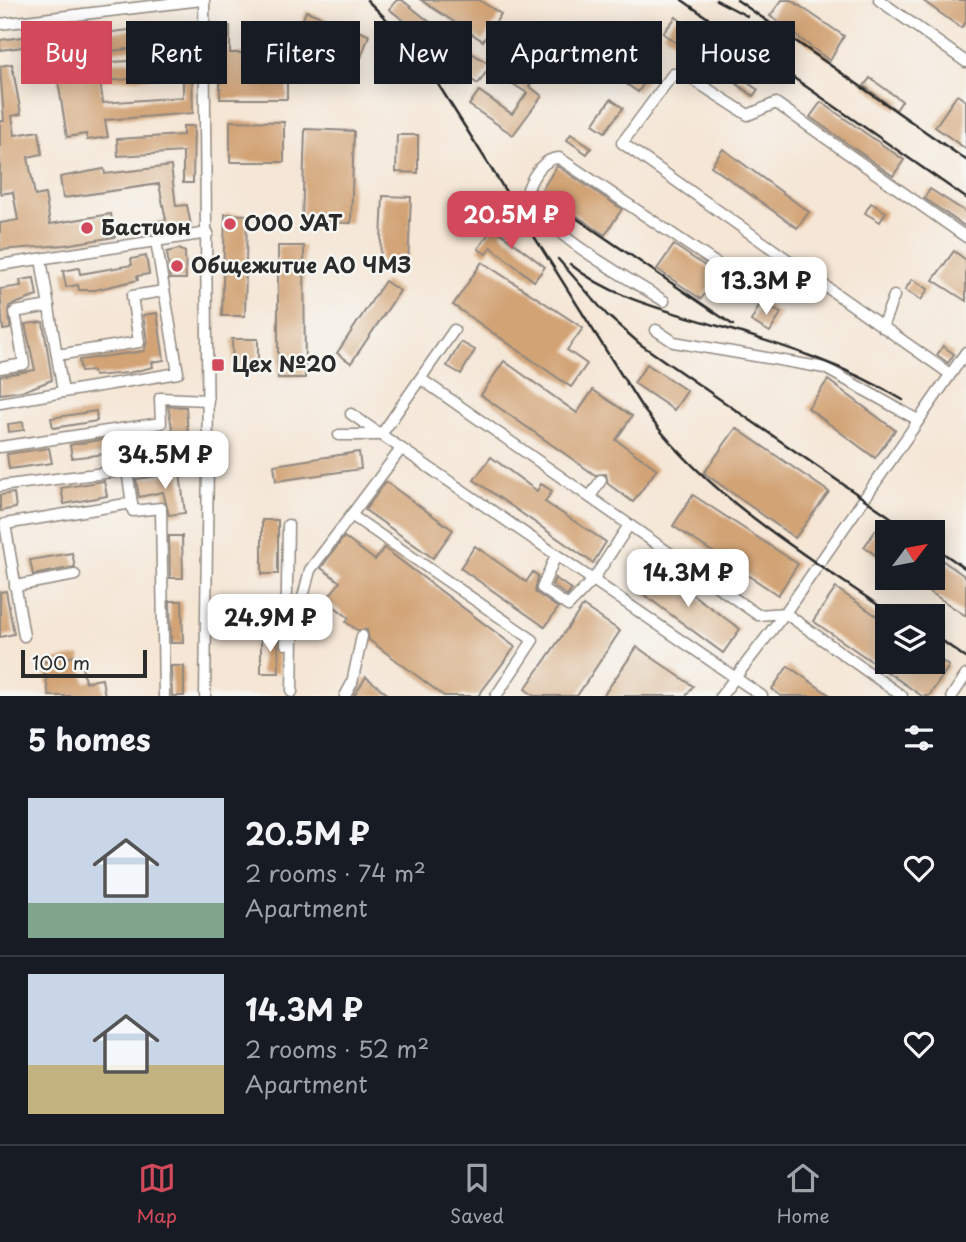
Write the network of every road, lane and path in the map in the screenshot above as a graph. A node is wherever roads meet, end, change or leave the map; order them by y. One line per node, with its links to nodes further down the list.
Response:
1 (203, 0): 3 (street); 5 (street)
2 (878, 0): 4 (street)
3 (0, 24)
4 (966, 62)
5 (208, 233): 7 (street); 24 (street)
6 (966, 237): 10 (street)
7 (156, 241): 8 (street); 11 (street)
8 (41, 259): 9 (street); 14 (street)
9 (0, 265)
10 (807, 274): 13 (street); 15 (street)
11 (164, 291): 19 (street); 23 (street)
12 (894, 296): 15 (street)
13 (664, 301)
14 (49, 306): 19 (street); 20 (street)
15 (882, 327): 21 (street)
16 (454, 330): 22 (street)
17 (656, 330): 27 (street)
18 (966, 352): 21 (street)
19 (57, 355): 23 (street)
20 (0, 368)
21 (950, 374): 27 (street)
22 (421, 379): 29 (street); 36 (street)
23 (63, 393): 25 (street)
24 (208, 400): 30 (street); 32 (street)
25 (0, 403)
26 (351, 414): 29 (street)
27 (918, 420): 45 (street)
28 (339, 435): 29 (street)
29 (382, 435): 31 (street)
30 (0, 447)
31 (401, 449): 38 (street); 41 (street)
32 (208, 460): 33 (street); 52 (street)
33 (127, 470): 35 (street); 37 (street)
34 (601, 480): 36 (street)
35 (0, 486)
36 (590, 497): 40 (street)
37 (132, 503): 44 (street); 51 (street)
38 (351, 515): 50 (street); 54 (street)
39 (288, 525): 50 (street)
40 (629, 525): 43 (street); 45 (street)
41 (556, 555): 43 (street); 43 (street)
42 (75, 575): 44 (street)
43 (593, 580): 49 (street)
44 (15, 586): 46 (street)
45 (785, 613): 49 (street); 57 (street)
46 (24, 636)
47 (362, 636): 53 (street)
48 (966, 675): 58 (street)
49 (735, 677): 55 (street); 56 (street)
50 (295, 694)
51 (164, 696)
52 (205, 696)
53 (345, 696)
54 (496, 696)
55 (722, 696)
56 (762, 696)
57 (902, 696)
58 (952, 696)

